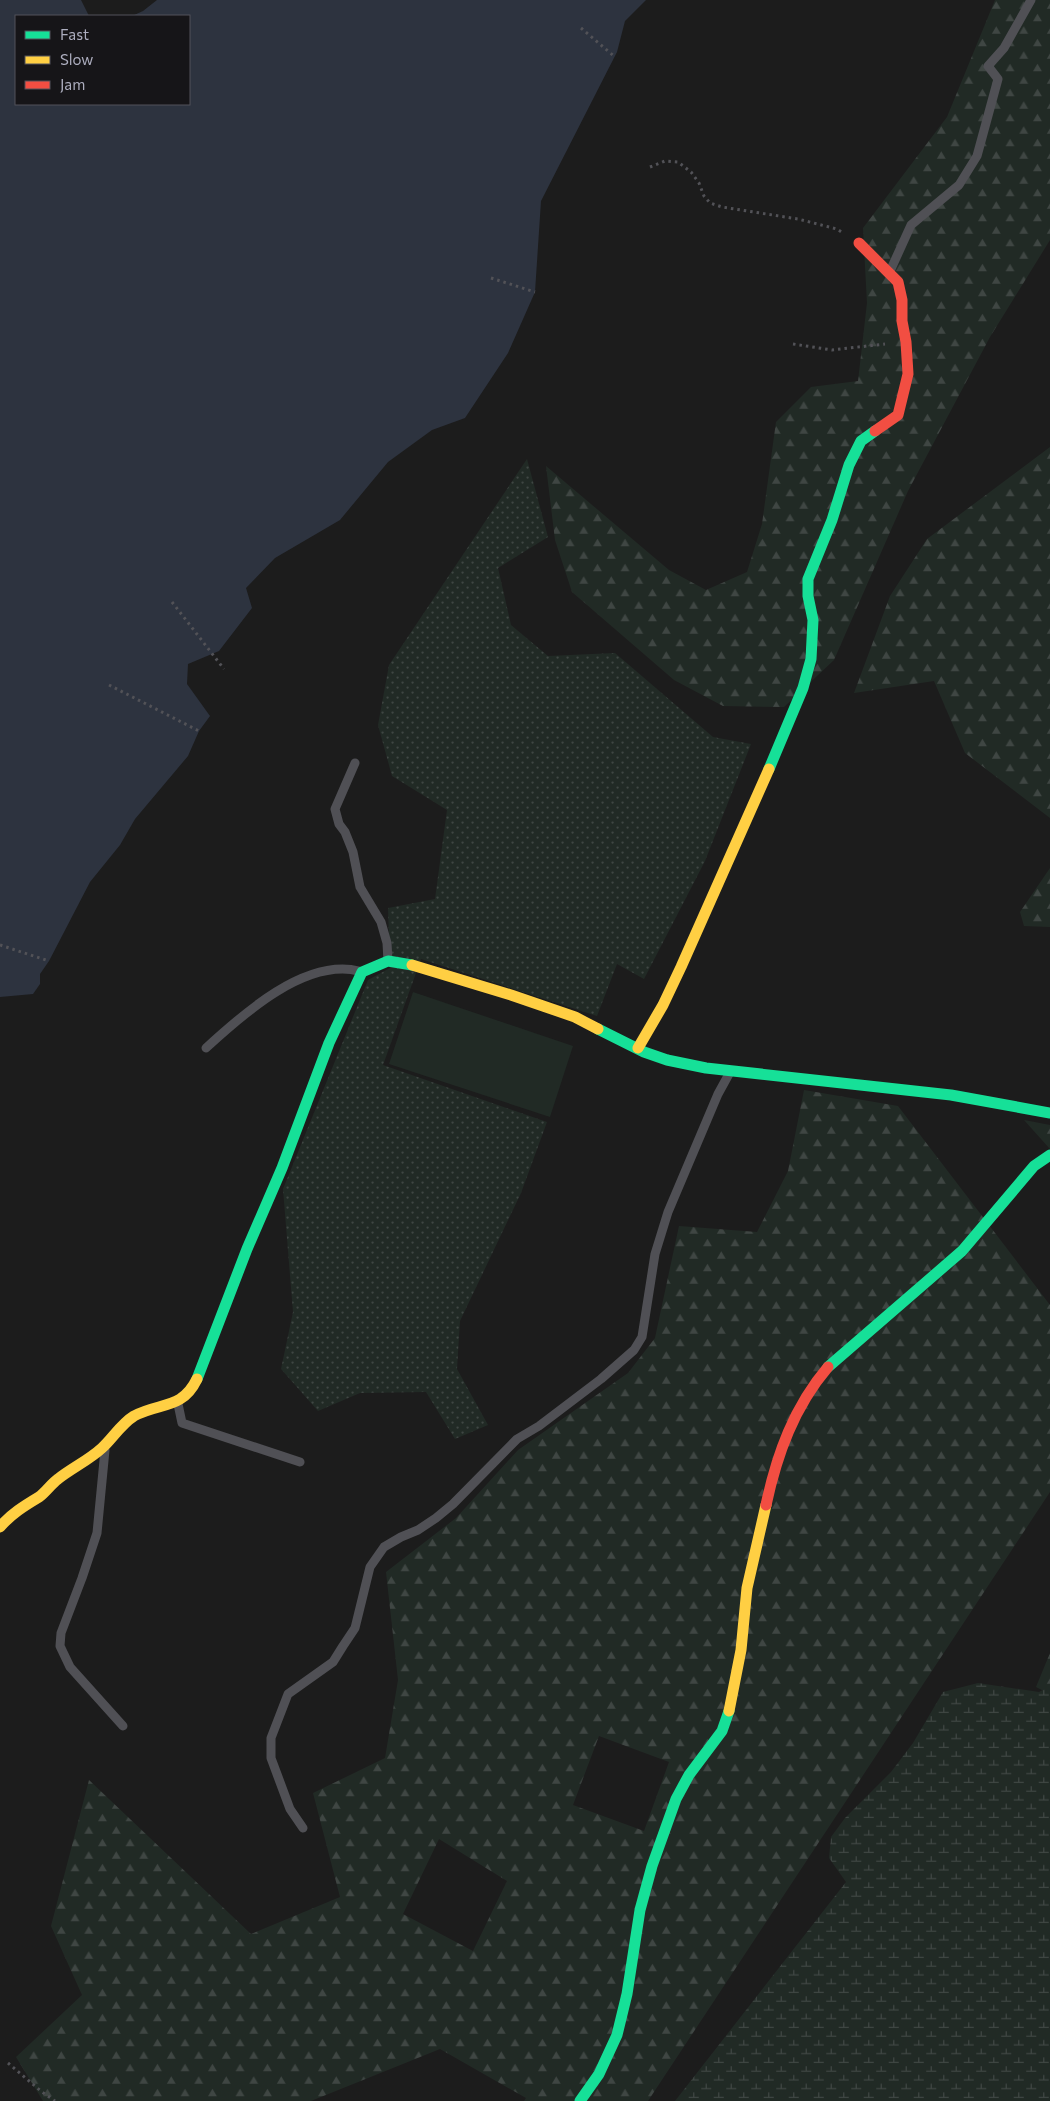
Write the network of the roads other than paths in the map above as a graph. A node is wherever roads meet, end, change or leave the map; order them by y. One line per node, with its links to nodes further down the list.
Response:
1 (1032, 0): 3 (lane)
2 (859, 242): 3 (street)
3 (890, 272): 8 (street)
4 (355, 763): 5 (lane)
5 (388, 961): 6 (street); 8 (street)
6 (362, 972): 7 (lane); 12 (street)
7 (206, 1048)
8 (638, 1048): 9 (street)
9 (731, 1070): 10 (street); 17 (lane)
10 (1050, 1113)
11 (1050, 1155): 18 (street)
12 (177, 1401): 13 (street); 14 (lane)
13 (105, 1444): 15 (street); 16 (lane)
14 (300, 1462)
15 (0, 1527)
16 (123, 1726)
17 (303, 1828)
18 (580, 2101)

